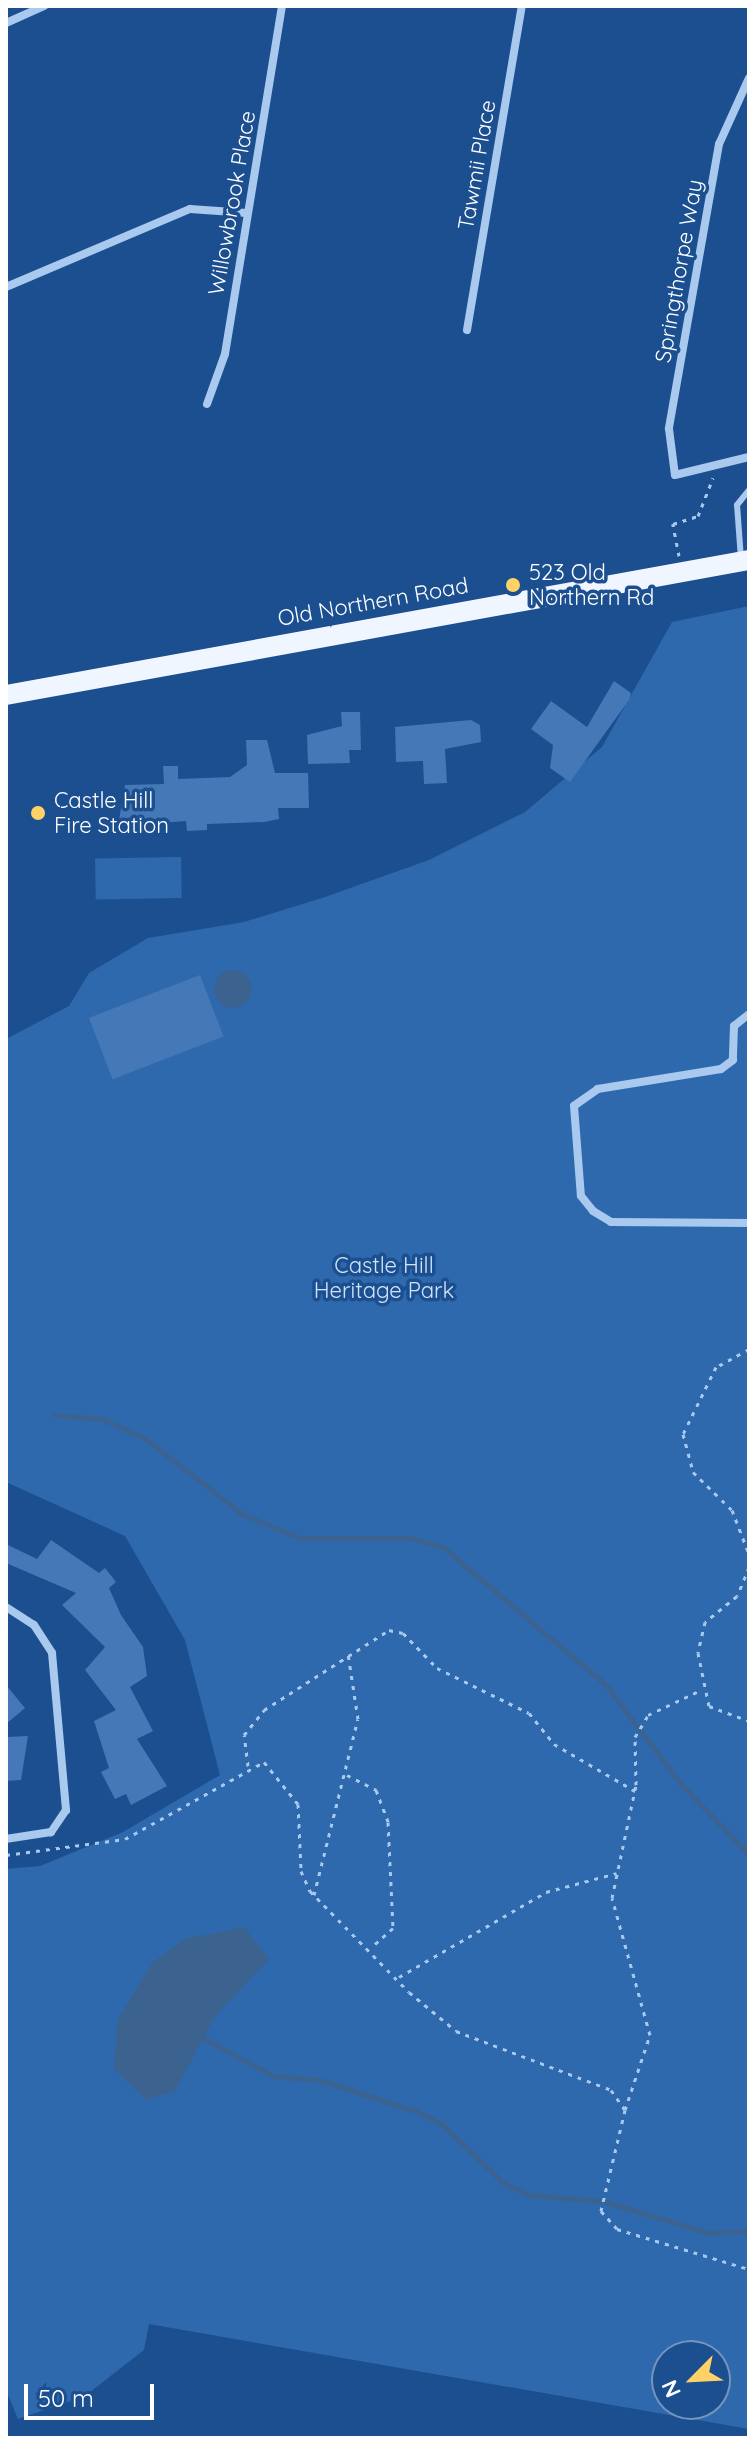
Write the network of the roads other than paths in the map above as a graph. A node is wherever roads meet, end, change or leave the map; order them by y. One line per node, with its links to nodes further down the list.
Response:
1 (44, 6): 4 (street)
2 (282, 6): 7 (street, Willowbrook Place)
3 (522, 6): 9 (street, Tawmii Place)
4 (6, 23)
5 (749, 78): 6 (street, Springthorpe Way)
6 (746, 102): 11 (street, Springthorpe Way)
7 (247, 213): 8 (street); 10 (street, Willowbrook Place)
8 (6, 287)
9 (467, 330)
10 (207, 404)
11 (749, 457)
12 (749, 490): 13 (lane)
13 (745, 561): 14 (main road, Old Northern Road)
14 (6, 695)
15 (749, 1014): 16 (street)
16 (749, 1223)
17 (6, 1607): 18 (street)
18 (6, 1839)

